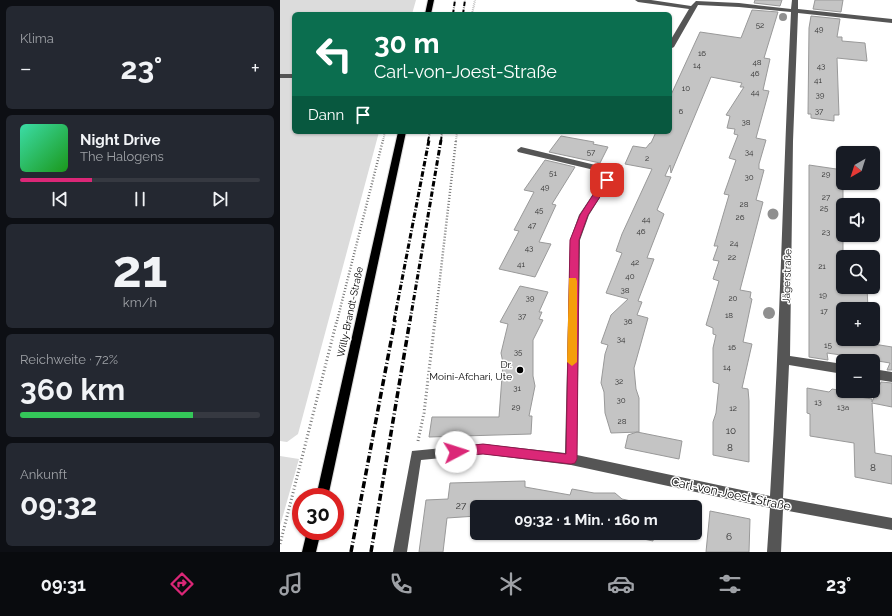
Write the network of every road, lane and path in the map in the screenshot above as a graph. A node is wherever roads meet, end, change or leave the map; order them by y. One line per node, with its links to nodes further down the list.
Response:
1 (431, 0): 7 (main road)
2 (475, 0): 8 (path)
3 (638, 0): 5 (street)
4 (795, 0): 6 (street, Jägerstraße)
5 (695, 4): 6 (street); 10 (street)
6 (794, 11): 9 (street); 17 (street, Jägerstraße)
7 (428, 12)
8 (472, 12)
9 (892, 21)
10 (672, 43)
11 (280, 76): 12 (street)
12 (292, 76)
13 (384, 134): 27 (path)
14 (402, 134): 23 (main road, Willy-Brandt-Straße)
15 (457, 134): 21 (path)
16 (521, 150): 22 (street)
17 (784, 360): 18 (street); 24 (street, Jägerstraße)
18 (836, 369)
19 (880, 375): 20 (street)
20 (892, 377)
21 (416, 455): 22 (street, Carl-von-Joest-Straße); 29 (street)
22 (571, 459): 24 (street, Carl-von-Joest-Straße)
23 (324, 488)
24 (776, 503): 25 (street, Carl-von-Joest-Straße); 30 (street, Jägerstraße)
25 (892, 524)
26 (312, 540): 28 (main road)
27 (280, 544)
28 (309, 552)
29 (400, 552)
30 (774, 552)

